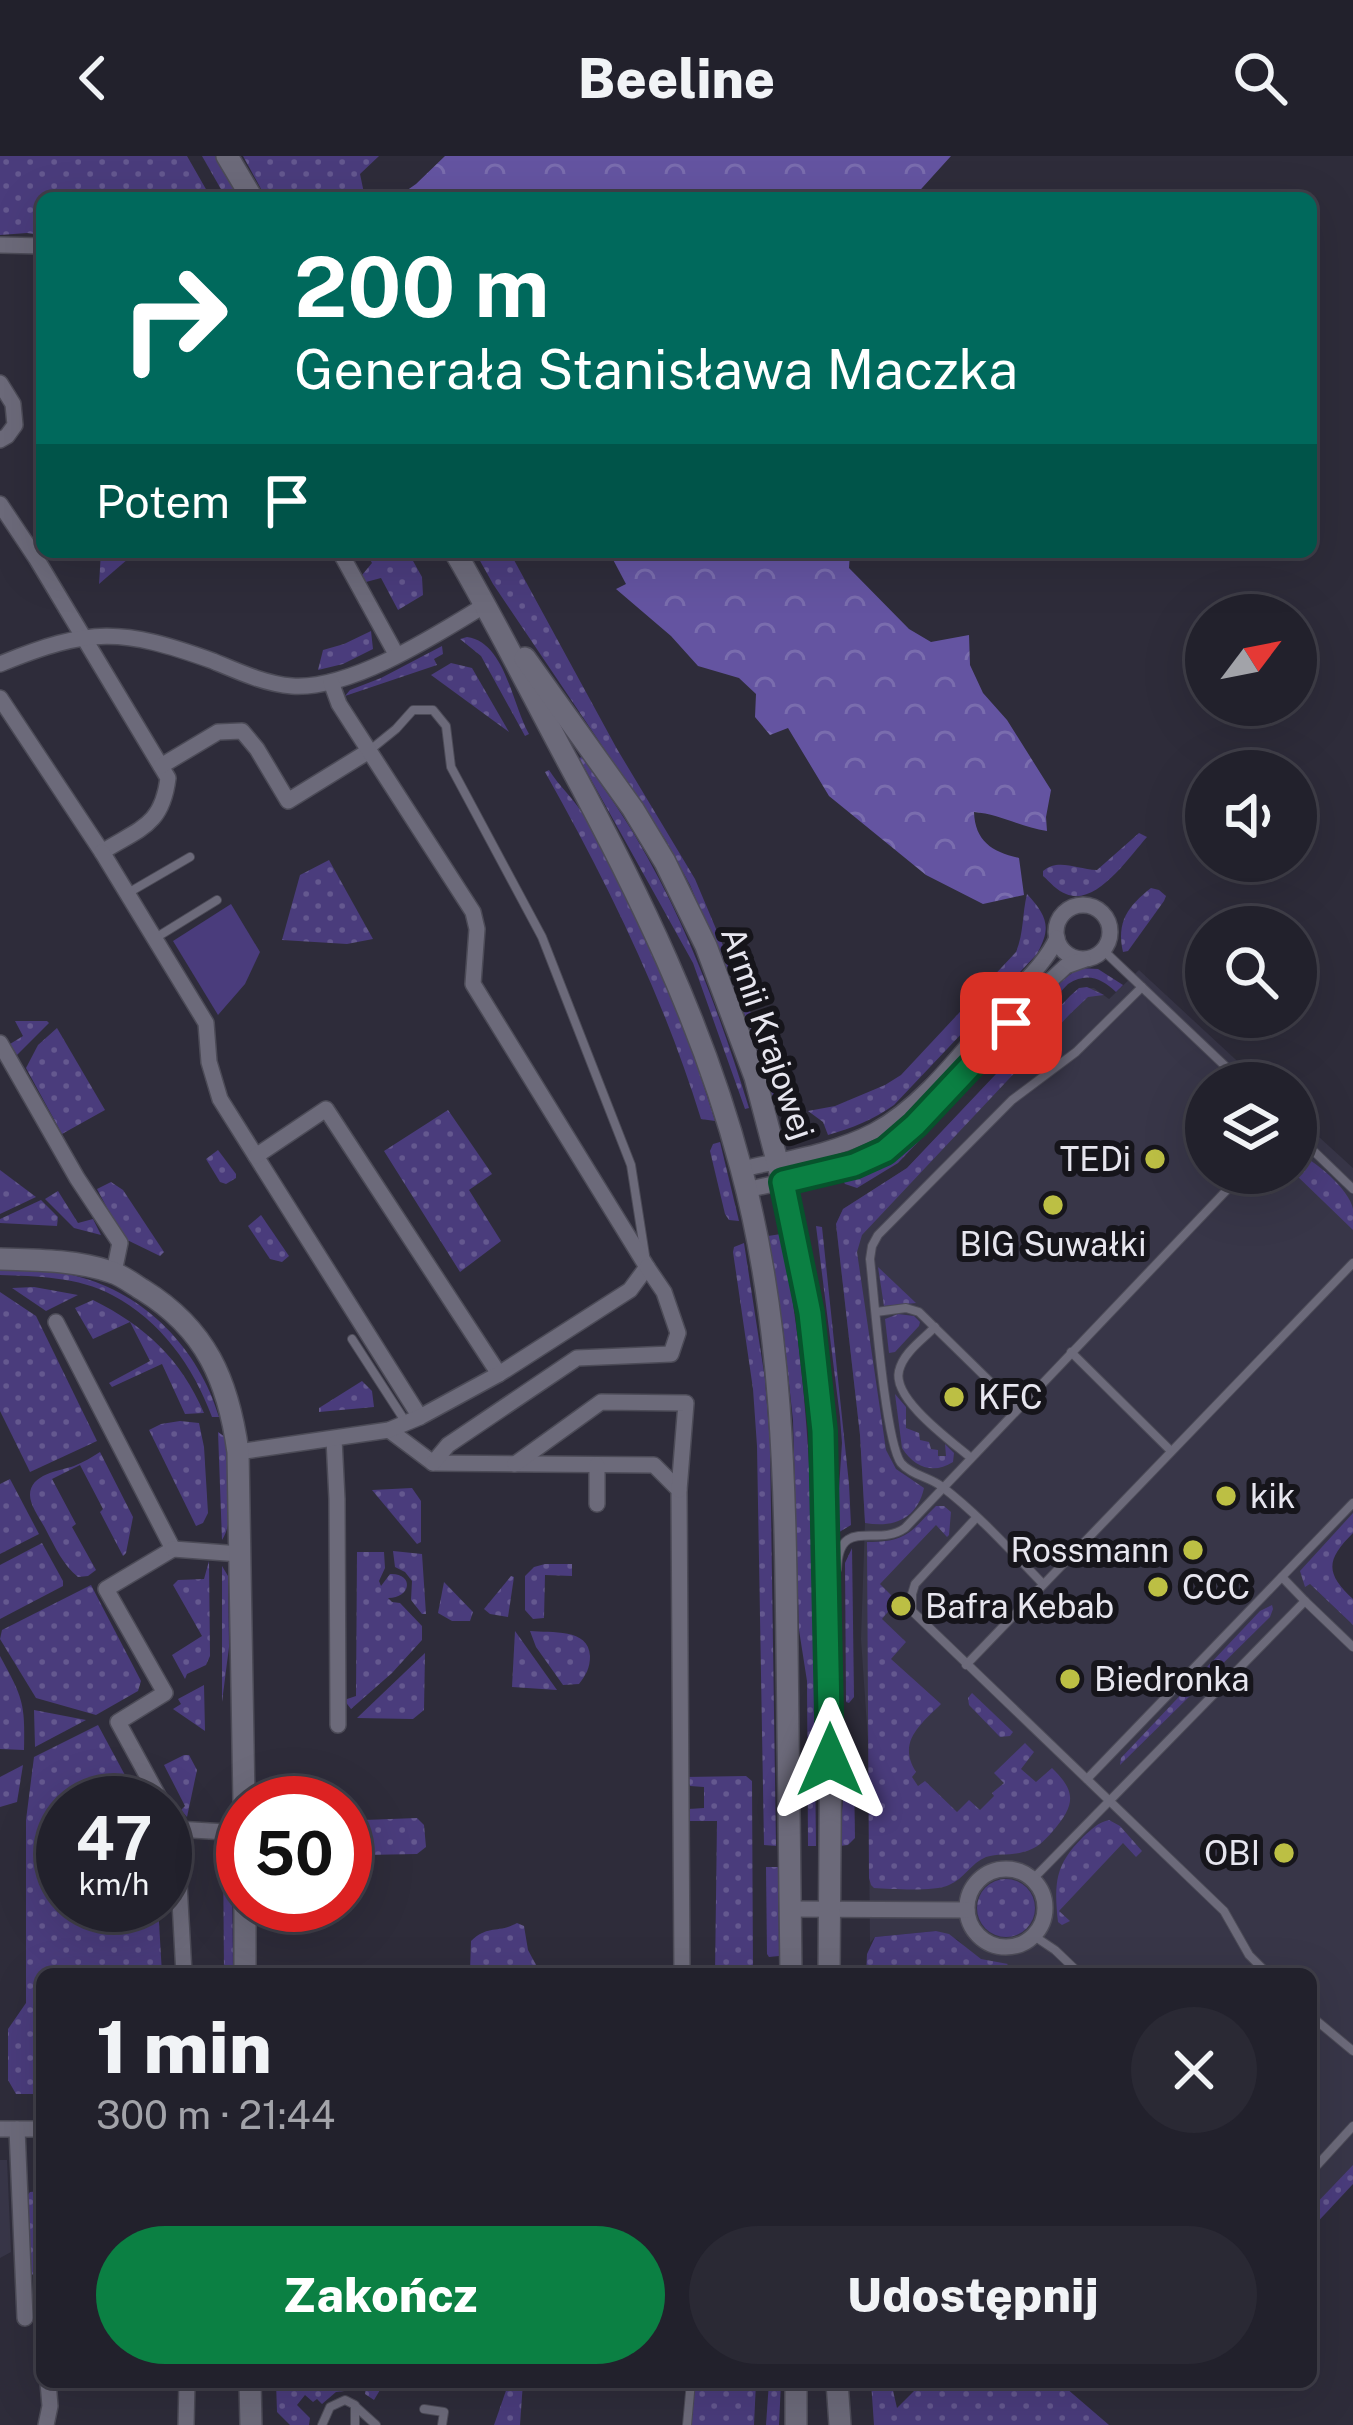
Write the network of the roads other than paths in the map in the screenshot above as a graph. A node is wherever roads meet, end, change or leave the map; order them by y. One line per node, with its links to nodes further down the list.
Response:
1 (231, 160): 2 (main road)
2 (249, 192)
3 (0, 245): 4 (street)
4 (36, 246)
5 (0, 382): 6 (street)
6 (0, 440)
7 (0, 503): 11 (street)
8 (343, 558): 12 (street)
9 (458, 558): 10 (main road, Armii Krajowej)
10 (485, 605): 12 (street); 31 (main road, Armii Krajowej); 32 (main road, Armii Krajowej)
11 (81, 636): 13 (street); 14 (street); 17 (street)
12 (396, 654): 14 (street)
13 (0, 664)
14 (331, 682): 16 (street)
15 (0, 698): 18 (street)
16 (369, 751): 17 (street); 37 (street); 37 (lane)
17 (160, 766): 18 (street)
18 (102, 852): 20 (street)
19 (190, 857): 20 (lane)
20 (127, 893): 22 (street)
21 (217, 900): 22 (lane)
22 (154, 938): 30 (street)
23 (1057, 938): 24 (street); 25 (street); 31 (street)
24 (1104, 951): 25 (street); 26 (lane)
25 (1083, 960): 31 (street)
26 (1142, 987): 28 (lane); 39 (lane)
27 (0, 1043): 38 (street)
28 (1221, 1062)
29 (1317, 1154): 33 (lane)
30 (256, 1156): 44 (street); 46 (street)
31 (781, 1171): 32 (street); 67 (main road, Armii Krajowej)
32 (744, 1179): 74 (main road, Armii Krajowej)
33 (1353, 1189)
34 (1223, 1194): 43 (lane)
35 (0, 1259): 38 (main road)
36 (1353, 1263): 49 (lane)
37 (647, 1267): 44 (street); 52 (street)
38 (114, 1272): 50 (main road)
39 (876, 1312): 41 (lane); 55 (lane)
40 (56, 1322): 60 (street)
41 (935, 1327): 45 (lane); 51 (lane)
42 (352, 1340): 46 (lane)
43 (1071, 1352): 45 (lane); 49 (lane)
44 (499, 1374): 46 (street)
45 (1018, 1408): 51 (lane)
46 (413, 1420): 47 (street)
47 (389, 1430): 48 (street); 52 (street)
48 (334, 1439): 50 (street); 68 (street)
49 (1171, 1451): 63 (lane)
50 (238, 1452): 61 (main road)
51 (970, 1458): 55 (lane)
52 (433, 1463): 53 (street)
53 (514, 1464): 54 (street); 56 (street)
54 (597, 1465): 56 (street); 58 (street)
55 (942, 1487): 59 (lane); 67 (lane)
56 (679, 1490): 82 (street)
57 (1353, 1503): 62 (lane)
58 (597, 1504)
59 (976, 1518): 63 (lane); 66 (lane)
60 (173, 1549): 61 (street); 69 (street)
61 (240, 1554): 70 (main road)
62 (1282, 1577): 64 (lane); 71 (lane)
63 (1043, 1584): 66 (lane)
64 (1305, 1601): 65 (lane); 72 (lane)
65 (1353, 1647)
66 (966, 1665): 71 (lane)
67 (831, 1714): 75 (main road, Armii Krajowej)
68 (338, 1725)
69 (147, 1776)
70 (244, 1776)
71 (1087, 1779): 72 (lane)
72 (1110, 1800): 73 (lane); 86 (lane)
73 (1033, 1879): 76 (street); 79 (street)
74 (790, 1909): 75 (street); 83 (main road, Armii Krajowej)
75 (829, 1910): 76 (street); 84 (main road, Armii Krajowej)
76 (967, 1910): 79 (street)
77 (182, 1932): 80 (street)
78 (245, 1932): 81 (main road)
79 (1034, 1936): 85 (lane)
80 (184, 1968)
81 (245, 1968)
82 (682, 1968)
83 (791, 1968)
84 (829, 1968)
85 (1074, 1968)
86 (1262, 1968)
87 (1317, 2021): 88 (lane)
88 (1353, 2051)
89 (1353, 2126): 91 (lane)
90 (8, 2129): 92 (street)
91 (1317, 2165)
92 (25, 2318)
93 (49, 2388): 101 (street)
94 (187, 2388): 102 (street)
95 (250, 2388): 103 (main road)
96 (690, 2388): 108 (lane)
97 (796, 2388): 109 (main road)
98 (837, 2388): 110 (main road)
99 (355, 2405): 104 (lane); 105 (lane); 106 (lane)
100 (424, 2409): 107 (lane)
101 (46, 2425)
102 (186, 2425)
103 (250, 2425)
104 (322, 2425)
105 (355, 2425)
106 (376, 2425)
107 (442, 2425)
108 (687, 2425)
109 (796, 2425)
110 (840, 2425)

